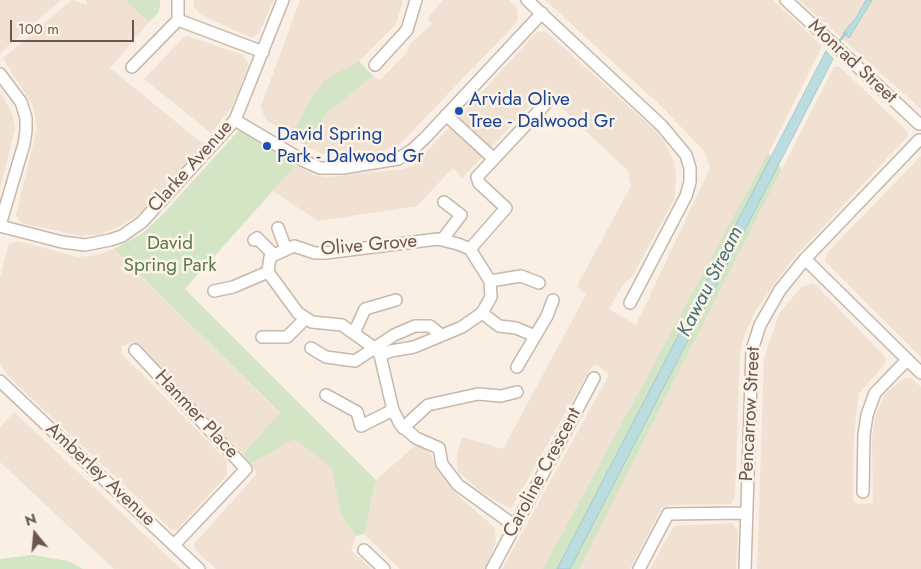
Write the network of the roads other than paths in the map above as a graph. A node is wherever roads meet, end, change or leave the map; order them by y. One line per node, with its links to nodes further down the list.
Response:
1 (178, 0): 7 (street)
2 (283, 0): 8 (street, Clarke Avenue)
3 (416, 0): 9 (street)
4 (527, 0): 6 (street)
5 (786, 0): 15 (street, Monrad Street)
6 (542, 13): 13 (street); 33 (street)
7 (178, 20): 8 (street); 10 (street)
8 (263, 52): 14 (street, Clarke Avenue)
9 (375, 65)
10 (132, 66)
11 (0, 74): 19 (street)
12 (549, 100): 17 (street)
13 (446, 115): 14 (street); 17 (street)
14 (235, 120): 19 (street, Clarke Avenue)
15 (920, 123): 16 (street)
16 (920, 141): 26 (street, Pencarrow Street)
17 (494, 159): 24 (street)
18 (444, 202): 22 (street)
19 (0, 226)
20 (278, 228): 23 (street)
21 (254, 240): 25 (street)
22 (442, 240): 23 (street, Olive Grove); 24 (street, Olive Grove)
23 (286, 249): 25 (street)
24 (470, 249): 28 (street)
25 (274, 255): 27 (street)
26 (805, 260): 43 (street); 53 (street, Pencarrow Street)
27 (268, 272): 30 (street); 35 (street)
28 (490, 281): 29 (street); 34 (street)
29 (539, 283)
30 (214, 291)
31 (396, 300): 36 (street)
32 (553, 300): 38 (street)
33 (630, 304)
34 (482, 313): 37 (street); 38 (street)
35 (306, 318): 36 (street); 39 (street)
36 (354, 333): 42 (street)
37 (440, 334): 42 (street); 42 (street)
38 (534, 336): 44 (street)
39 (262, 337)
40 (312, 348): 42 (street)
41 (135, 350): 55 (street, Hanmer Place)
42 (377, 351): 50 (street)
43 (907, 360): 45 (street); 52 (street)
44 (517, 367)
45 (921, 373)
46 (594, 378): 54 (street, Caroline Crescent)
47 (0, 382): 55 (street, Amberley Avenue)
48 (517, 392): 51 (street)
49 (326, 395): 50 (street)
50 (393, 410): 51 (street)
51 (403, 428): 54 (street)
52 (864, 492)
53 (746, 513): 60 (street); 61 (street, Pencarrow Street)
54 (515, 526): 59 (street, Caroline Crescent)
55 (174, 545): 57 (street, Amberley Avenue)
56 (364, 550): 58 (street)
57 (199, 569)
58 (384, 569)
59 (492, 569)
60 (639, 569)
61 (745, 569)

